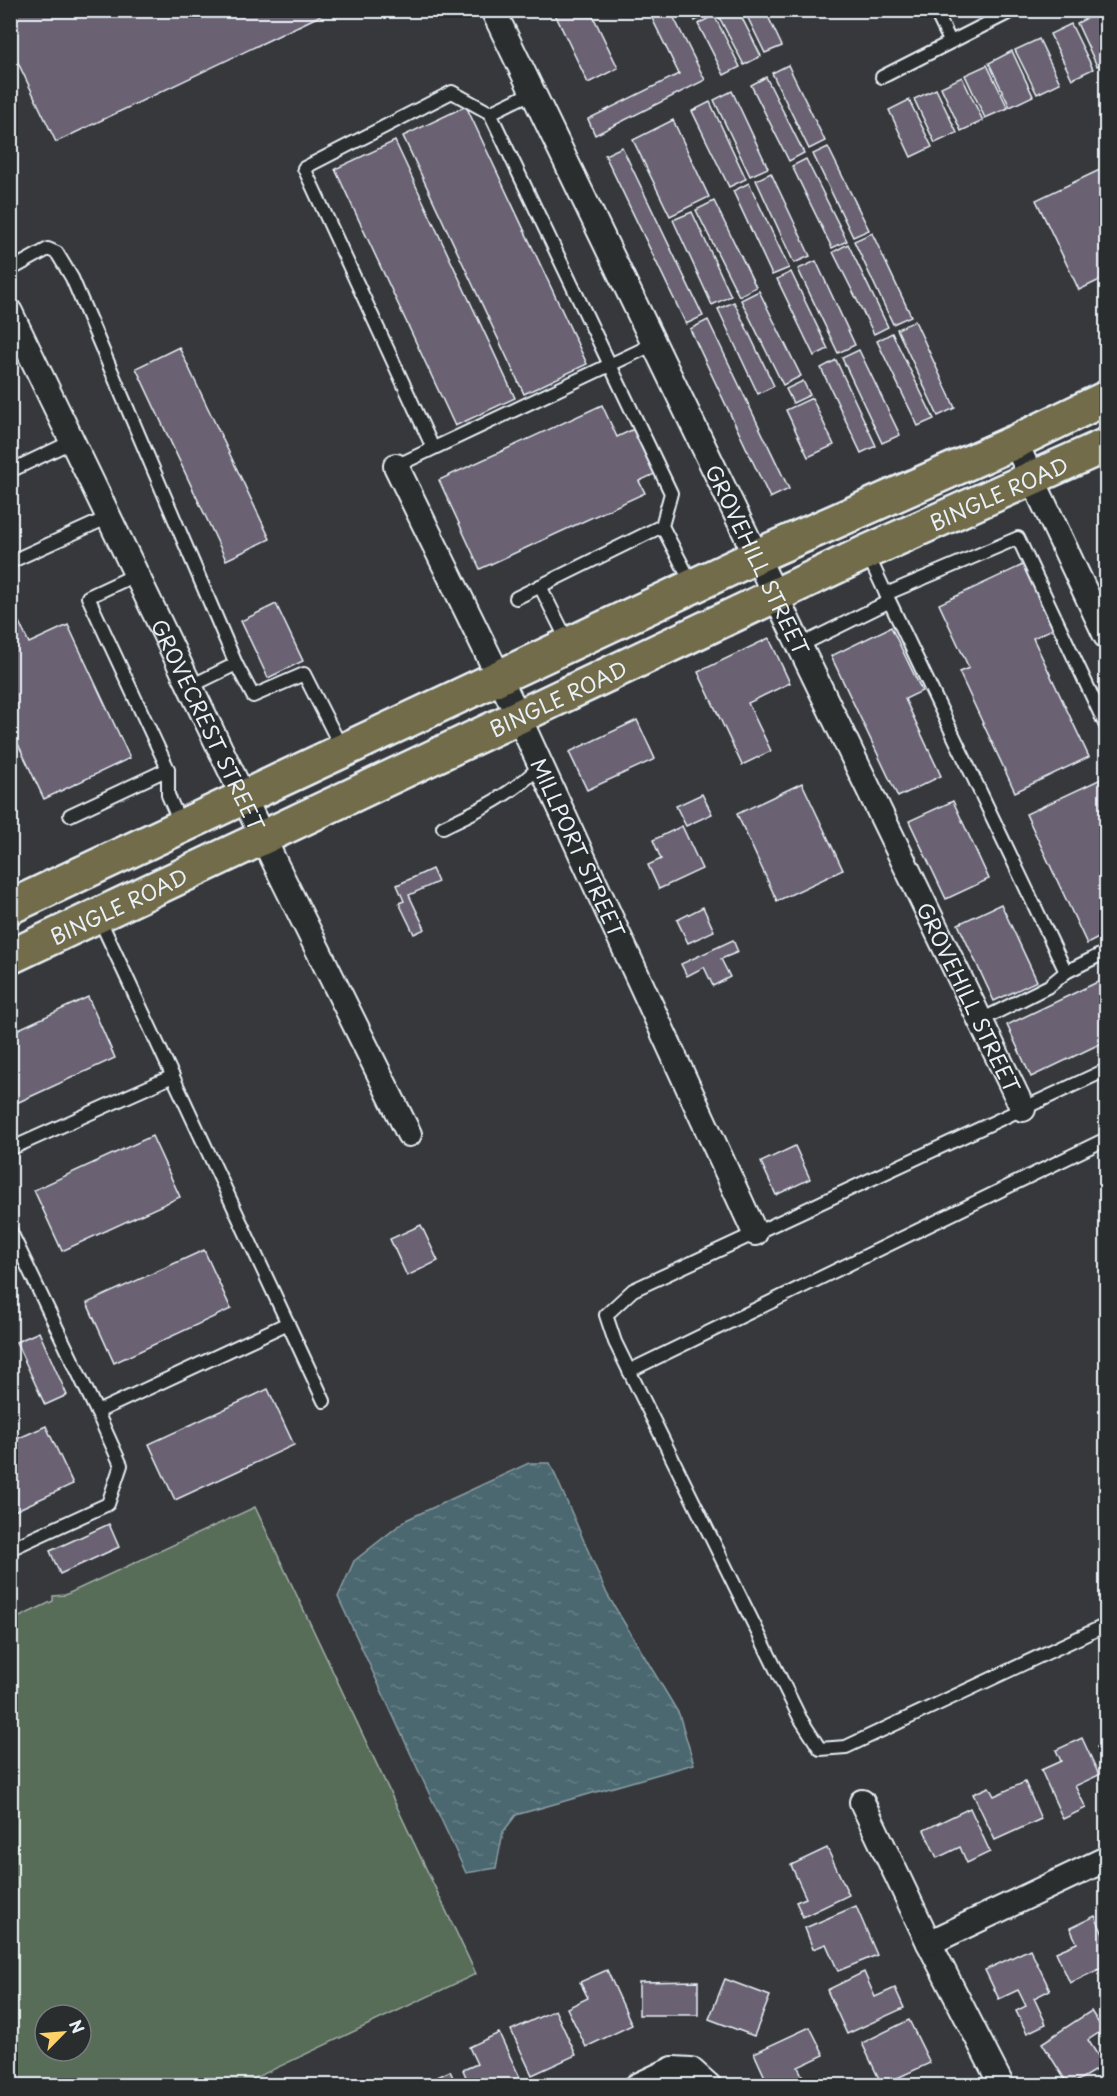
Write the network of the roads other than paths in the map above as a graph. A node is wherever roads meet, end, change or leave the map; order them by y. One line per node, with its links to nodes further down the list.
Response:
1 (493, 10): 6 (street, GROVEHILL STREET)
2 (935, 10): 4 (lane)
3 (1014, 10): 4 (lane)
4 (950, 41): 5 (lane)
5 (882, 77)
6 (533, 92): 7 (lane); 10 (street, GROVEHILL STREET)
7 (490, 113): 11 (lane); 16 (lane)
8 (10, 270): 34 (lane)
9 (10, 312): 13 (street, GROVECREST STREET)
10 (654, 344): 11 (lane); 23 (street, GROVEHILL STREET)
11 (610, 366): 16 (lane); 21 (lane)
12 (1107, 398): 14 (main road, BINGLE ROAD)
13 (73, 441): 18 (lane); 20 (street, GROVECREST STREET)
14 (1015, 442): 19 (street); 23 (main road, BINGLE ROAD)
15 (1107, 445): 19 (main road, BINGLE ROAD)
16 (433, 448): 17 (lane)
17 (396, 466): 35 (street, MILLPORT STREET)
18 (10, 471)
19 (1033, 480): 22 (main road, BINGLE ROAD); 31 (street)
20 (110, 517): 24 (lane); 25 (street, GROVECREST STREET)
21 (662, 526): 26 (lane); 27 (lane)
22 (867, 552): 28 (main road, BINGLE ROAD); 30 (lane)
23 (757, 556): 27 (main road, BINGLE ROAD); 28 (street, GROVEHILL STREET)
24 (10, 562)
25 (137, 573): 36 (street, GROVECREST STREET); 41 (lane)
26 (540, 586): 29 (lane); 32 (lane)
27 (693, 587): 32 (main road, BINGLE ROAD)
28 (775, 596): 33 (street, GROVEHILL STREET); 37 (main road, BINGLE ROAD)
29 (516, 598)
30 (887, 598): 33 (lane); 38 (lane); 51 (lane)
31 (1107, 636)
32 (569, 645): 35 (main road, BINGLE ROAD)
33 (799, 646): 52 (street, GROVEHILL STREET)
34 (236, 664): 36 (lane); 39 (lane)
35 (500, 679): 37 (street, MILLPORT STREET); 39 (main road, BINGLE ROAD)
36 (191, 686): 42 (street, GROVECREST STREET)
37 (519, 718): 40 (street, MILLPORT STREET); 46 (main road, BINGLE ROAD)
38 (1107, 726)
39 (343, 751): 42 (main road, BINGLE ROAD)
40 (541, 765): 45 (lane); 60 (street, MILLPORT STREET)
41 (168, 769): 43 (lane); 44 (lane)
42 (244, 797): 44 (main road, BINGLE ROAD); 46 (street, GROVECREST STREET)
43 (70, 815)
44 (182, 826): 47 (main road, BINGLE ROAD)
45 (443, 827)
46 (264, 838): 48 (main road, BINGLE ROAD); 56 (street, GROVECREST STREET)
47 (10, 907)
48 (98, 916): 50 (main road, BINGLE ROAD); 54 (lane)
49 (1107, 952): 51 (lane)
50 (10, 957)
51 (1066, 972): 52 (lane)
52 (979, 1021): 55 (street, GROVEHILL STREET)
53 (1107, 1070): 55 (lane)
54 (173, 1076): 58 (lane); 61 (lane)
55 (1023, 1109): 60 (lane)
56 (409, 1134)
57 (1107, 1139): 62 (lane)
58 (10, 1149)
59 (10, 1230): 64 (lane)
60 (755, 1233): 62 (lane)
61 (288, 1323): 63 (lane); 64 (lane)
62 (629, 1371): 66 (lane)
63 (324, 1401)
64 (97, 1412): 65 (lane)
65 (10, 1549)
66 (1107, 1625)
67 (862, 1802): 69 (street)
68 (1107, 1859): 69 (street)
69 (929, 1943): 72 (street)
70 (637, 2085): 71 (street)
71 (709, 2085)
72 (1002, 2085)

